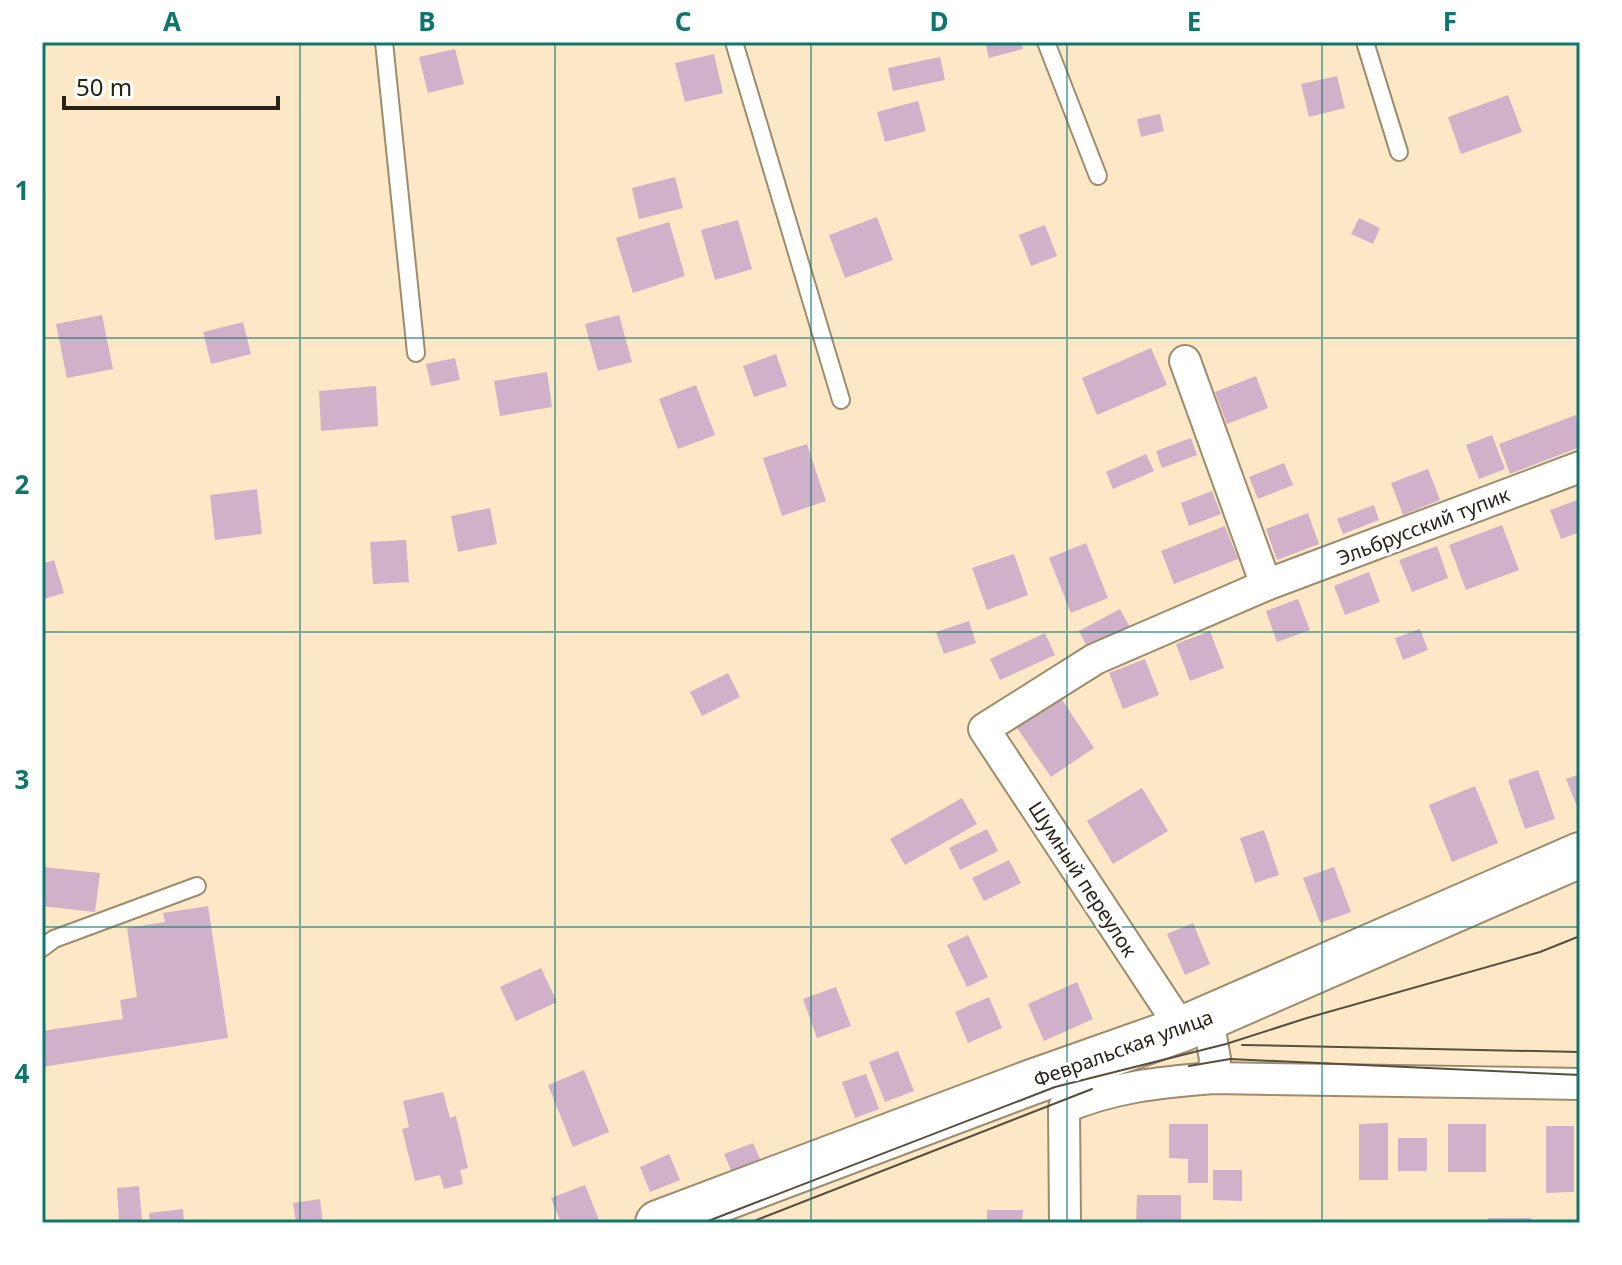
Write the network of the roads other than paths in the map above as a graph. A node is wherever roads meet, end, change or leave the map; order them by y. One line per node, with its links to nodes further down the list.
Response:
1 (384, 42): 7 (lane)
2 (734, 42): 9 (lane)
3 (1046, 42): 6 (lane)
4 (1365, 42): 5 (lane)
5 (1399, 152)
6 (1098, 176)
7 (416, 353)
8 (1185, 361): 11 (street)
9 (841, 400)
10 (1580, 467): 11 (street, Эльбрусский тупик)
11 (1266, 585): 12 (street, Эльбрусский тупик)
12 (984, 729): 16 (street, Шумный переулок)
13 (1580, 855): 16 (street, Февральская улица)
14 (197, 886): 15 (lane)
15 (42, 948)
16 (1195, 1024): 17 (street); 19 (street, Февральская улица)
17 (1213, 1078): 18 (street, Февральская улица); 20 (street, Февральская улица)
18 (1580, 1084)
19 (658, 1223)
20 (1065, 1223)

